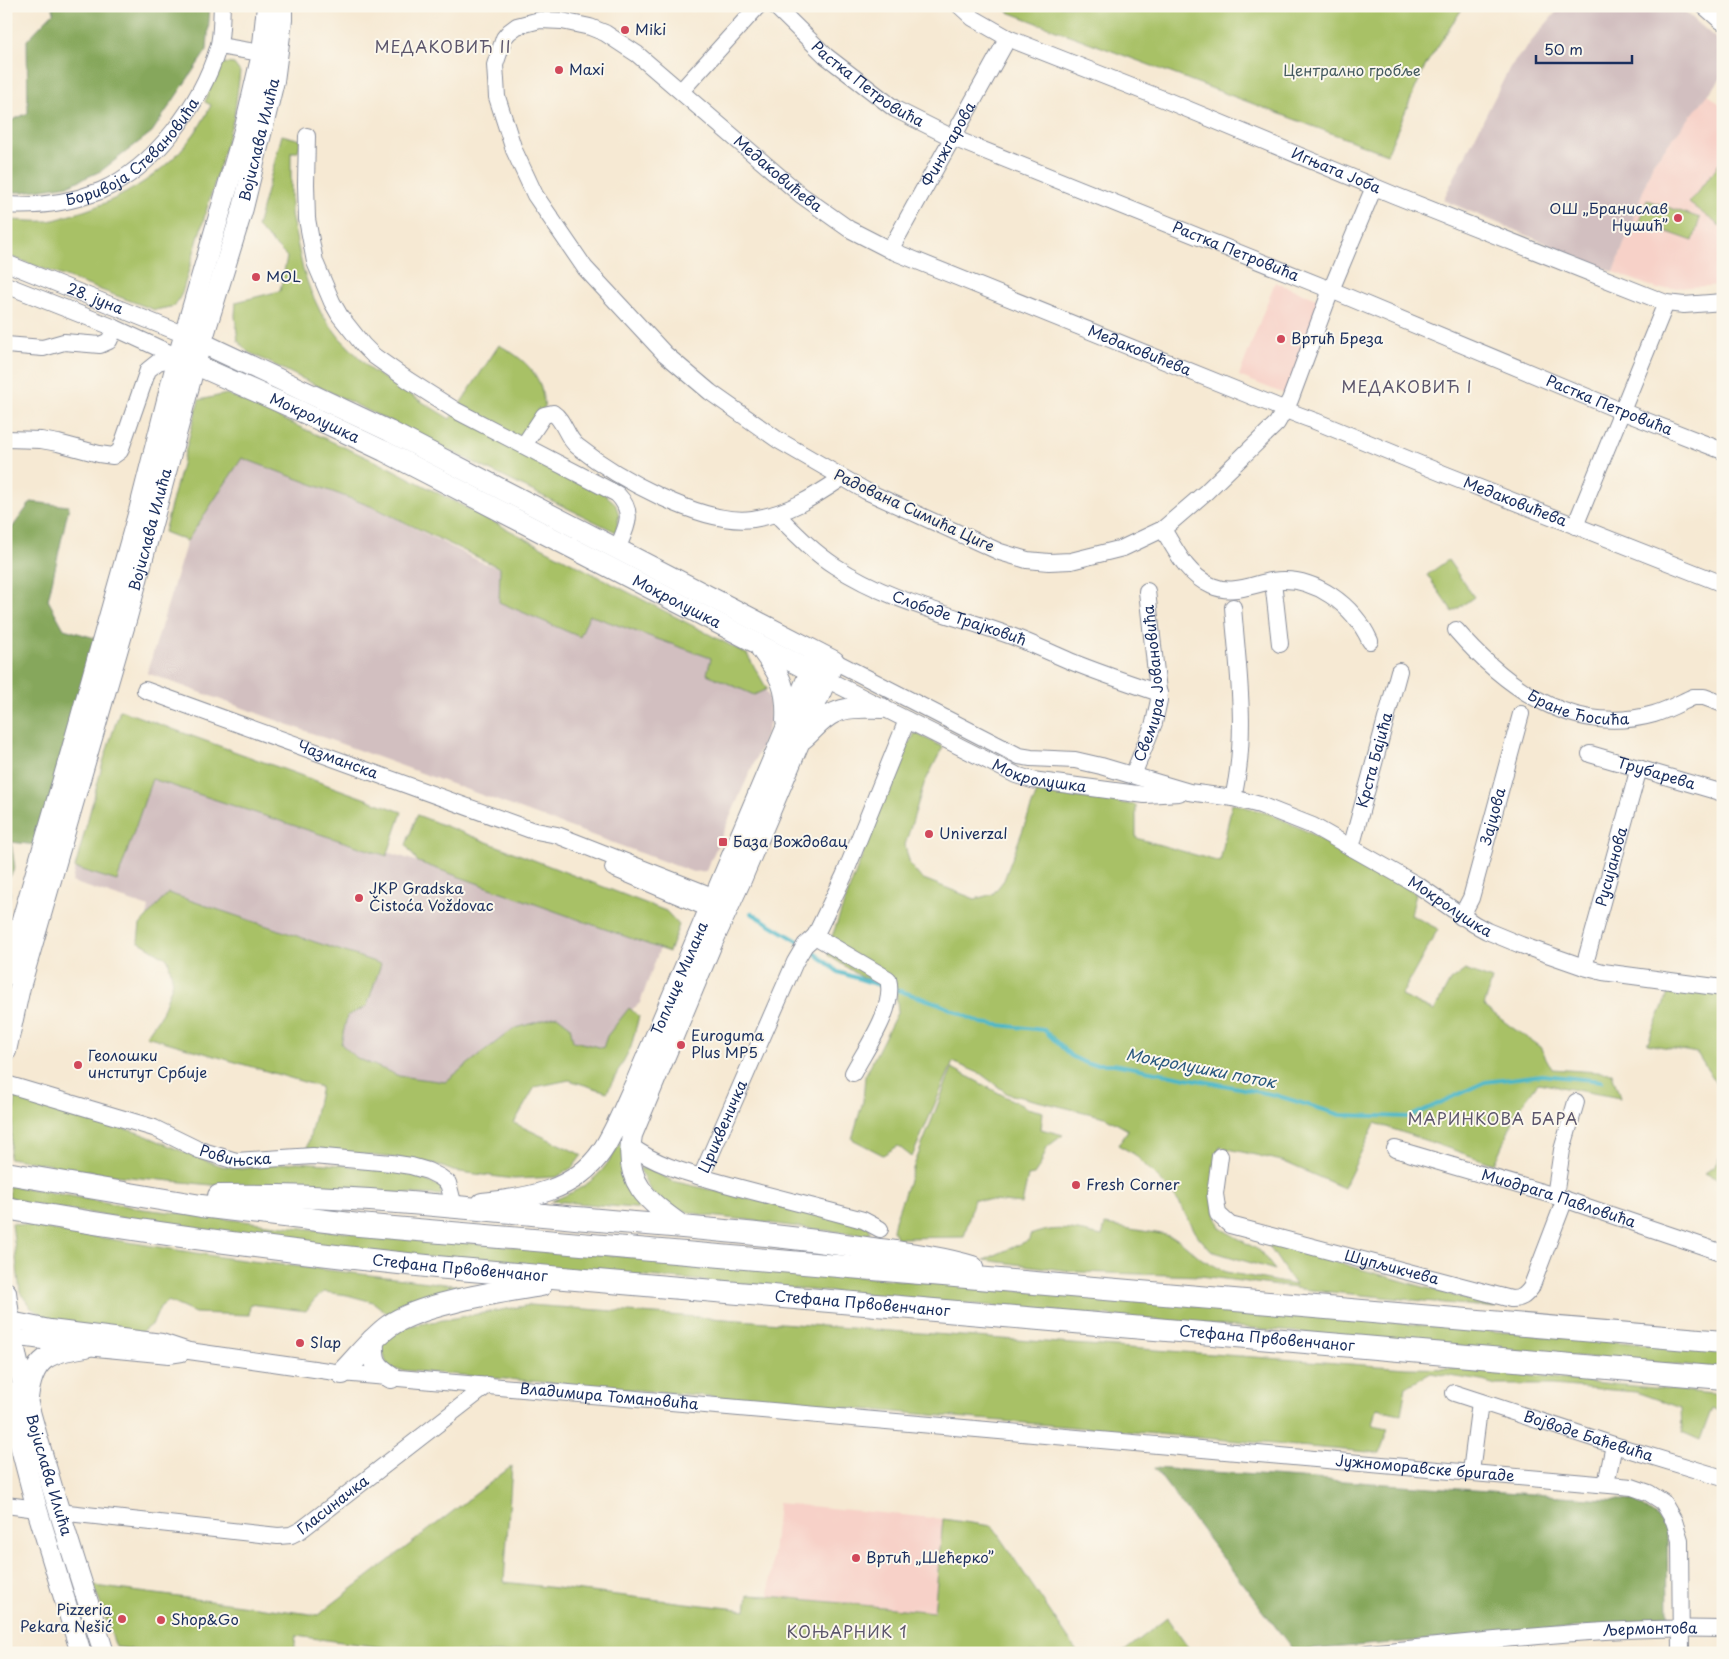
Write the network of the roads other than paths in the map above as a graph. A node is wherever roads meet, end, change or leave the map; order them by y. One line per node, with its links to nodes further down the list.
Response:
1 (222, 6): 11 (street, Боривоја Стевановића)
2 (266, 6): 12 (main road, Војислава Илића)
3 (282, 6): 12 (main road, Војислава Илића)
4 (758, 6): 13 (street)
5 (775, 6): 15 (street, Растка Петровића)
6 (960, 6): 10 (street, Игњата Јоба)
7 (1707, 6): 8 (main road)
8 (1723, 20)
9 (605, 33): 13 (street, Медаковићева); 33 (street, Радована Симића Циге)
10 (1008, 38): 15 (street, Финжгарова); 16 (street, Игњата Јоба)
11 (219, 46): 12 (street); 17 (street, Боривоја Стевановића)
12 (270, 55): 25 (main road, Војислава Илића)
13 (681, 91): 18 (street, Медаковићева)
14 (307, 136): 31 (street)
15 (953, 138): 18 (street, Финжгарова); 21 (street, Растка Петровића)
16 (1374, 187): 21 (street, Радована Симића Циге); 23 (street, Игњата Јоба)
17 (6, 205)
18 (890, 250): 28 (street, Медаковићева)
19 (6, 263): 25 (street, 28. јуна)
20 (6, 285): 24 (street, 28. јуна)
21 (1331, 290): 28 (street, Радована Симића Циге); 29 (street, Растка Петровића)
22 (1723, 302): 23 (street, Игњата Јоба)
23 (1666, 303): 29 (street)
24 (115, 328): 26 (street); 27 (street, 28. јуна)
25 (194, 339): 27 (main road, Војислава Илића); 38 (main road, Мокролушка)
26 (6, 345)
27 (187, 361): 30 (street); 35 (main road, Војислава Илића); 46 (main road, Мокролушка)
28 (1285, 410): 36 (street, Медаковићева); 37 (street, Радована Симића Циге)
29 (1621, 411): 32 (street, Растка Петровића); 36 (street)
30 (6, 439)
31 (524, 445): 34 (street); 38 (street)
32 (1723, 451)
33 (842, 478): 34 (street); 37 (street, Радована Симића Циге)
34 (776, 514): 51 (street, Слободе Трајковић)
35 (146, 515): 69 (main road, Војислава Илића); 71 (main road, Војислава Илића)
36 (1575, 526): 40 (street, Медаковићева)
37 (1163, 529): 39 (street)
38 (617, 549): 47 (main road, Мокролушка)
39 (1273, 581): 44 (street); 45 (street)
40 (1723, 584)
41 (1147, 591): 51 (street, Свемира Јовановића)
42 (1233, 606): 63 (street)
43 (1456, 630): 52 (street, Бране Ћосића)
44 (1370, 642)
45 (1280, 644)
46 (758, 646): 49 (main road, Мокролушка); 56 (main road)
47 (826, 657): 49 (main road, Топлице Милана); 60 (street, Мокролушка)
48 (1399, 671): 64 (street, Крста Бајића)
49 (818, 676): 53 (street, Мокролушка); 56 (main road, Топлице Милана); 57 (main road, Топлице Милана)
50 (145, 690): 65 (street, Чазманска)
51 (1159, 693): 60 (street, Свемира Јовановића)
52 (1723, 704)
53 (882, 708): 55 (street, Мокролушка); 57 (main road)
54 (1521, 714): 66 (street, Зајцова)
55 (907, 720): 61 (street, Мокролушка); 67 (street, Цриквеничка)
56 (786, 726): 65 (main road, Топлице Милана)
57 (799, 742): 65 (main road, Топлице Милана)
58 (1590, 754): 59 (street, Трубарева)
59 (1639, 768): 62 (street, Трубарева); 68 (street, Русијанова)
60 (1134, 775): 61 (street, Мокролушка)
61 (1189, 792): 63 (street, Мокролушка)
62 (1723, 793)
63 (1233, 798): 64 (street, Мокролушка)
64 (1351, 848): 66 (street, Мокролушка)
65 (719, 906): 74 (main road, Топлице Милана)
66 (1461, 917): 68 (street, Мокролушка)
67 (815, 936): 72 (street); 80 (street, Цриквеничка)
68 (1584, 967): 70 (street, Мокролушка)
69 (6, 975)
70 (1723, 988)
71 (6, 1051)
72 (853, 1073)
73 (6, 1084): 83 (street, Ровињска)
74 (644, 1085): 76 (main road, Топлице Милана); 83 (main road, Топлице Милана)
75 (1576, 1102): 81 (street, Шупљикчева)
76 (631, 1146): 80 (street); 85 (main road, Топлице Милана)
77 (1394, 1148): 81 (street, Миодрага Павловића)
78 (1220, 1156): 81 (street, Шупљикчева)
79 (6, 1173): 82 (highway)
80 (701, 1176): 86 (street, Цриквеничка)
81 (1560, 1197): 87 (street, Миодрага Павловића)
82 (150, 1198): 83 (highway); 89 (highway)
83 (454, 1206): 85 (highway)
84 (6, 1208): 88 (highway, Стефана Првовенчаног)
85 (684, 1227): 89 (highway)
86 (880, 1229)
87 (1723, 1253)
88 (573, 1280): 92 (highway); 98 (highway, Стефана Првовенчаног)
89 (1021, 1282): 93 (highway)
90 (6, 1292): 91 (main road, Војислава Илића)
91 (9, 1328): 94 (street, Владимира Томановића); 95 (street, Владимира Томановића); 103 (main road, Војислава Илића)
92 (373, 1340): 96 (highway); 97 (highway)
93 (1723, 1342)
94 (86, 1347): 95 (street, Владимира Томановића); 103 (main road)
95 (189, 1351): 96 (street, Владимира Томановића)
96 (342, 1373): 97 (street, Владимира Томановића)
97 (392, 1377): 99 (street, Владимира Томановића)
98 (1723, 1378)
99 (488, 1385): 104 (street, Владимира Томановића); 111 (street, Гласиначка)
100 (1454, 1393): 102 (street, Војводе Баћевића)
101 (7, 1394): 110 (main road, Војислава Илића)
102 (1480, 1402): 105 (street, Војводе Баћевића); 106 (street)
103 (27, 1405): 111 (main road, Војислава Илића)
104 (1029, 1434): 106 (street, Јужноморавске бригаде)
105 (1614, 1446): 107 (street, Војводе Баћевића); 108 (street)
106 (1472, 1472): 108 (street, Јужноморавске бригаде)
107 (1723, 1478)
108 (1606, 1484): 112 (street, Јужноморавске бригаде)
109 (6, 1505): 110 (street)
110 (37, 1509): 114 (main road, Војислава Илића)
111 (59, 1512): 115 (main road, Војислава Илића)
112 (1681, 1628): 113 (street, Љермонтова); 116 (street, Љермонтова); 117 (street, Јужноморавске бригаде)
113 (1723, 1629)
114 (81, 1653)
115 (104, 1653)
116 (1367, 1653)
117 (1681, 1653)

